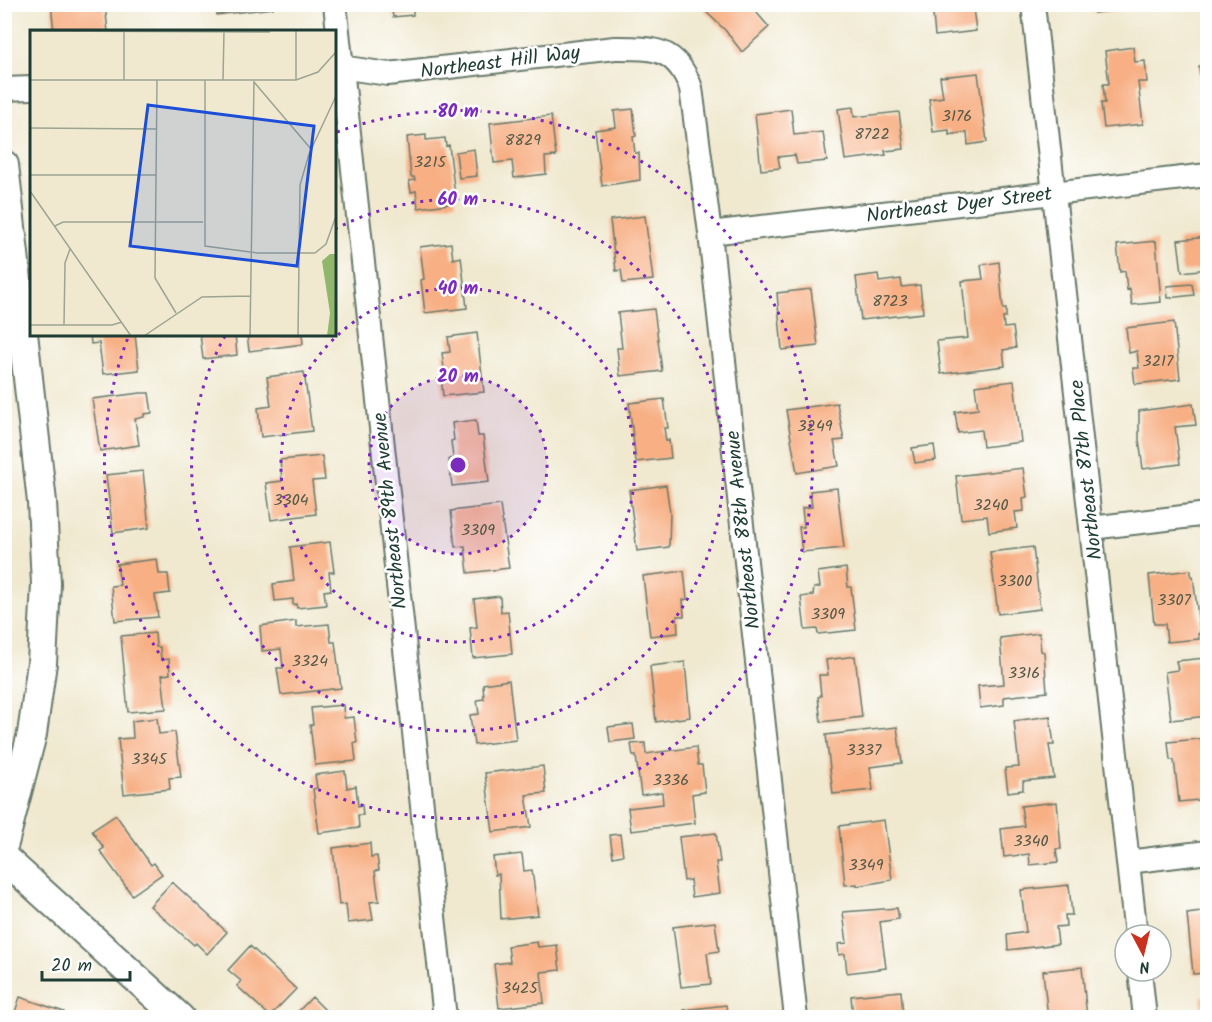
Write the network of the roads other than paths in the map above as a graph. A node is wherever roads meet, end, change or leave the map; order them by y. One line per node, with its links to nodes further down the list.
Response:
1 (334, 4): 3 (street, Northeast 89th Avenue)
2 (1033, 4): 11 (street, Northeast 87th Place)
3 (336, 30)
4 (336, 35): 6 (street, Northeast 89th Avenue)
5 (665, 54): 6 (street, Northeast Hill Way); 12 (street, Northeast 88th Avenue)
6 (338, 66): 22 (street, Northeast 89th Avenue)
7 (30, 88): 8 (street)
8 (4, 89)
9 (4, 165): 15 (street)
10 (1208, 175): 11 (street, Northeast Dyer Street)
11 (1053, 193): 12 (street, Northeast Dyer Street); 14 (street, Northeast 87th Place)
12 (710, 233): 23 (street, Northeast 88th Avenue)
13 (1208, 514): 14 (street)
14 (1091, 528): 18 (street, Northeast 87th Place)
15 (4, 843)
16 (1208, 852): 18 (street)
17 (4, 858): 21 (street)
18 (1128, 862): 19 (street, Northeast 87th Place)
19 (1135, 923)
20 (1141, 983): 24 (street)
21 (180, 1017)
22 (445, 1017)
23 (796, 1017)
24 (1145, 1017)

